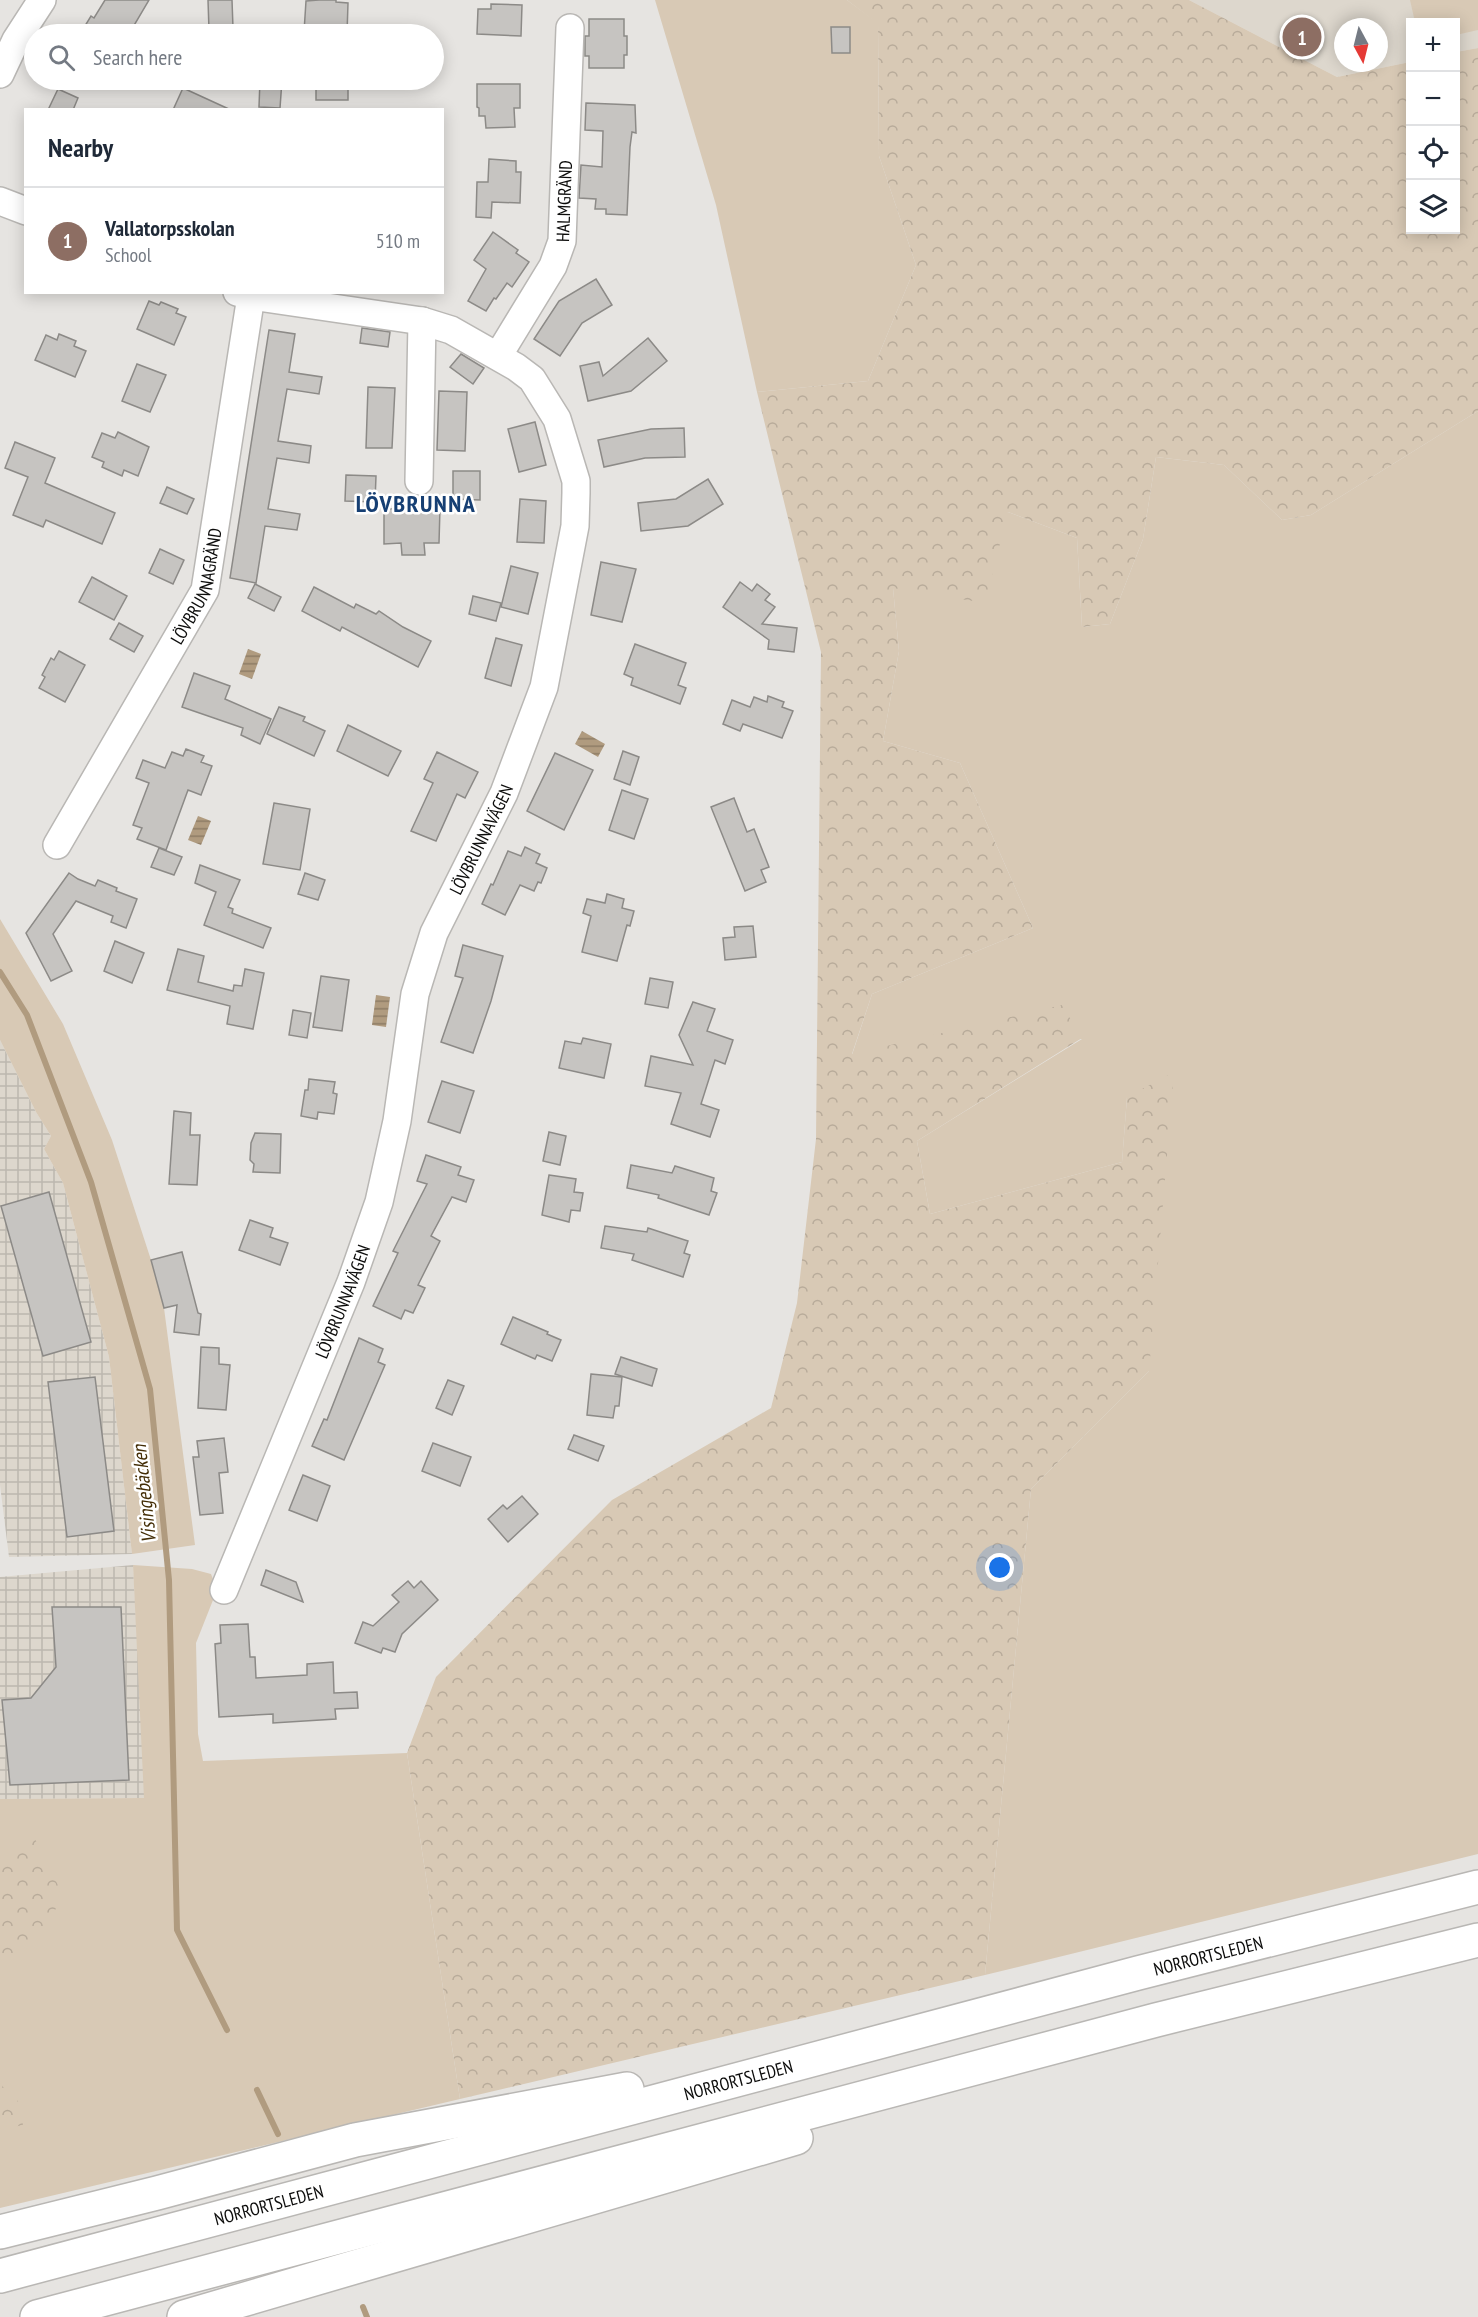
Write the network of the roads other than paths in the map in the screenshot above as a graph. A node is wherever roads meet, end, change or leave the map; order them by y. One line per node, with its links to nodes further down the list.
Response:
1 (42, 0): 2 (street)
2 (26, 24)
3 (24, 28): 5 (street)
4 (570, 28): 10 (street, HALMGRÄND)
5 (0, 74)
6 (0, 201): 7 (street)
7 (24, 210)
8 (244, 294): 9 (street, LÖVBRUNNAVÄGEN); 12 (street, LÖVBRUNNAGRÄND)
9 (422, 321): 10 (street, LÖVBRUNNAVÄGEN); 11 (street)
10 (498, 356): 13 (street, LÖVBRUNNAVÄGEN)
11 (419, 481)
12 (57, 845)
13 (224, 1590)
14 (1478, 1887): 16 (highway, NORRORTSLEDEN)
15 (1478, 1940): 17 (highway)
16 (1138, 1973): 18 (highway); 19 (highway, NORRORTSLEDEN)
17 (1156, 2020): 20 (highway); 21 (highway)
18 (0, 2232)
19 (0, 2276)
20 (37, 2317)
21 (184, 2317)

